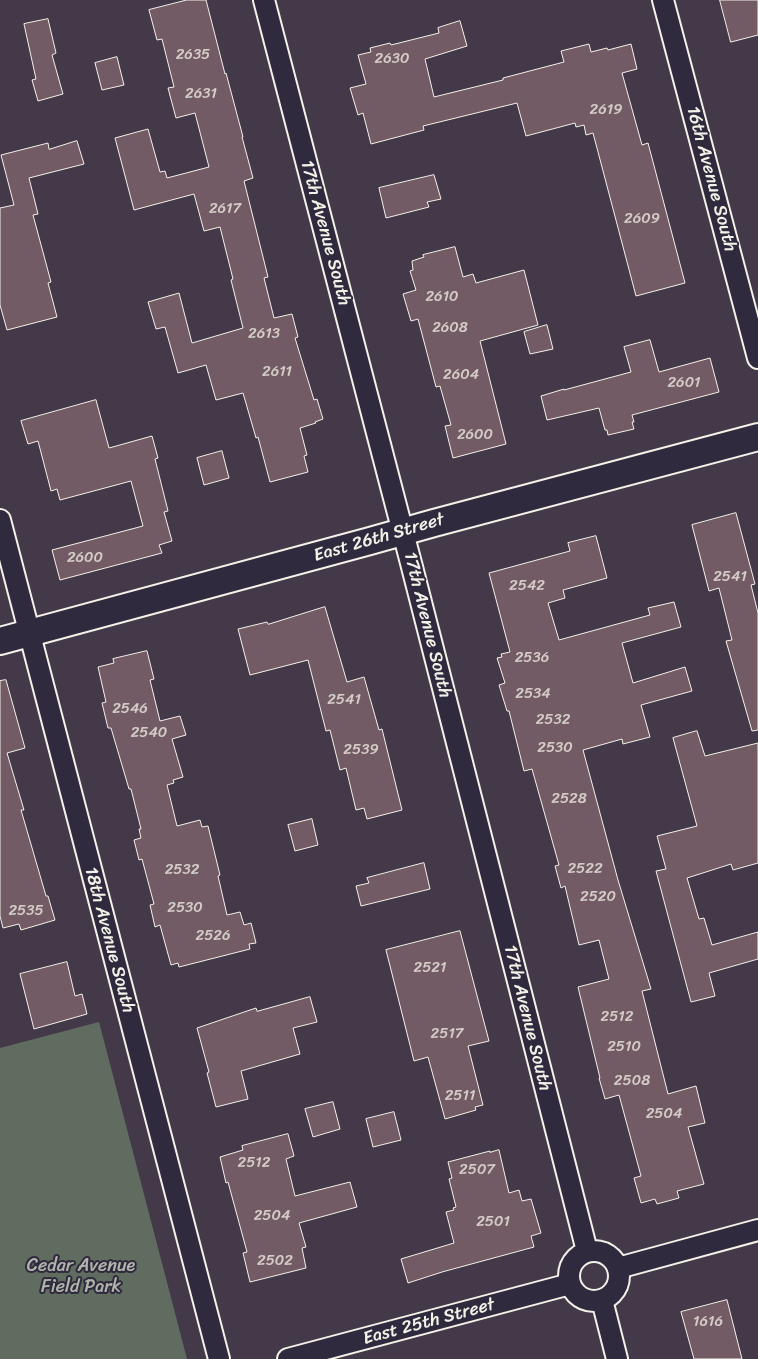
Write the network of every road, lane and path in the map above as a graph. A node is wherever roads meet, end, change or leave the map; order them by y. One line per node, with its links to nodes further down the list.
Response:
1 (264, 0): 6 (street, 17th Avenue South)
2 (663, 0): 3 (street, 16th Avenue South)
3 (758, 358)
4 (758, 436): 6 (street, East 26th Street)
5 (0, 520): 7 (street, 18th Avenue South)
6 (403, 531): 7 (street, East 26th Street); 10 (street, 17th Avenue South)
7 (30, 633): 8 (street, East 26th Street); 14 (street, 18th Avenue South)
8 (0, 641)
9 (758, 1230): 11 (street)
10 (587, 1251): 11 (street); 12 (street)
11 (618, 1268): 13 (street)
12 (570, 1284): 13 (street); 15 (street, East 25th Street)
13 (602, 1300): 16 (street)
14 (219, 1359)
15 (288, 1359)
16 (617, 1359)

